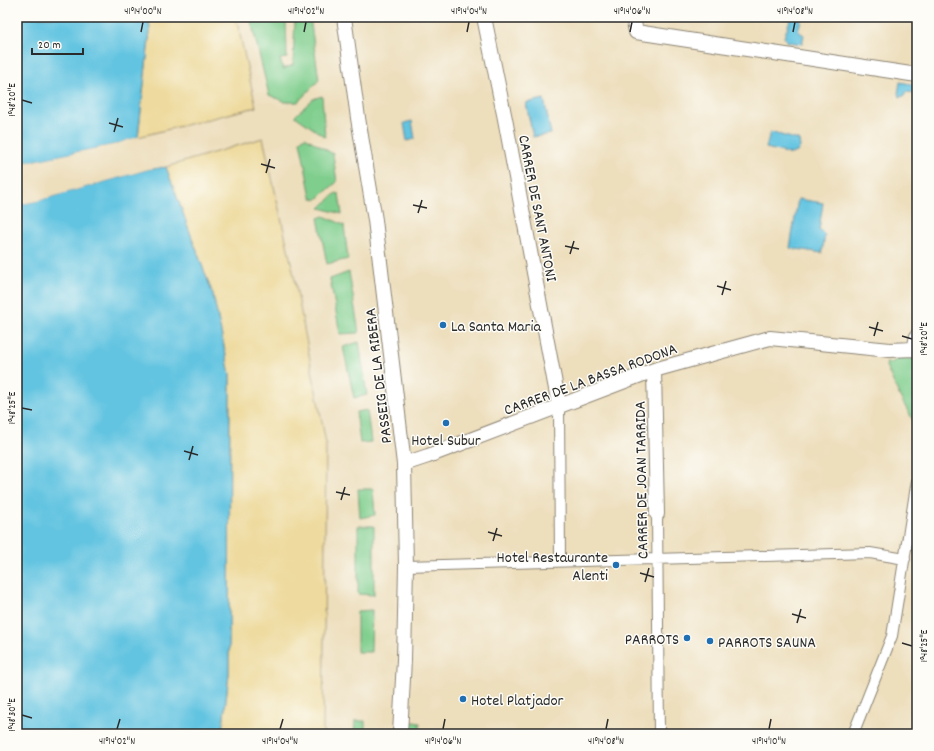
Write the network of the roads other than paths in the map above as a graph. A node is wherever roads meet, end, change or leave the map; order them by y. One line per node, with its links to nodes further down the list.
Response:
1 (344, 17): 8 (street, PASSEIG DE LA RIBERA)
2 (484, 17): 7 (street, CARRER DE SANT ANTONI)
3 (633, 17): 4 (street)
4 (917, 75)
5 (916, 345): 6 (street, CARRER DE LA BASSA RODONA)
6 (654, 370): 7 (street, CARRER DE LA BASSA RODONA); 10 (street, CARRER DE JOAN TARRIDA)
7 (559, 405): 8 (street, CARRER DE LA BASSA RODONA); 13 (street)
8 (404, 464): 14 (street, PASSEIG DE LA RIBERA)
9 (917, 480): 12 (street)
10 (657, 514): 11 (street, CARRER DE JOAN TARRIDA)
11 (658, 559): 12 (street); 13 (street); 16 (street, CARRER DE JOAN TARRIDA)
12 (905, 559): 17 (street)
13 (560, 561): 14 (street)
14 (406, 566): 15 (street, PASSEIG DE LA RIBERA)
15 (400, 734)
16 (659, 734)
17 (853, 734)

